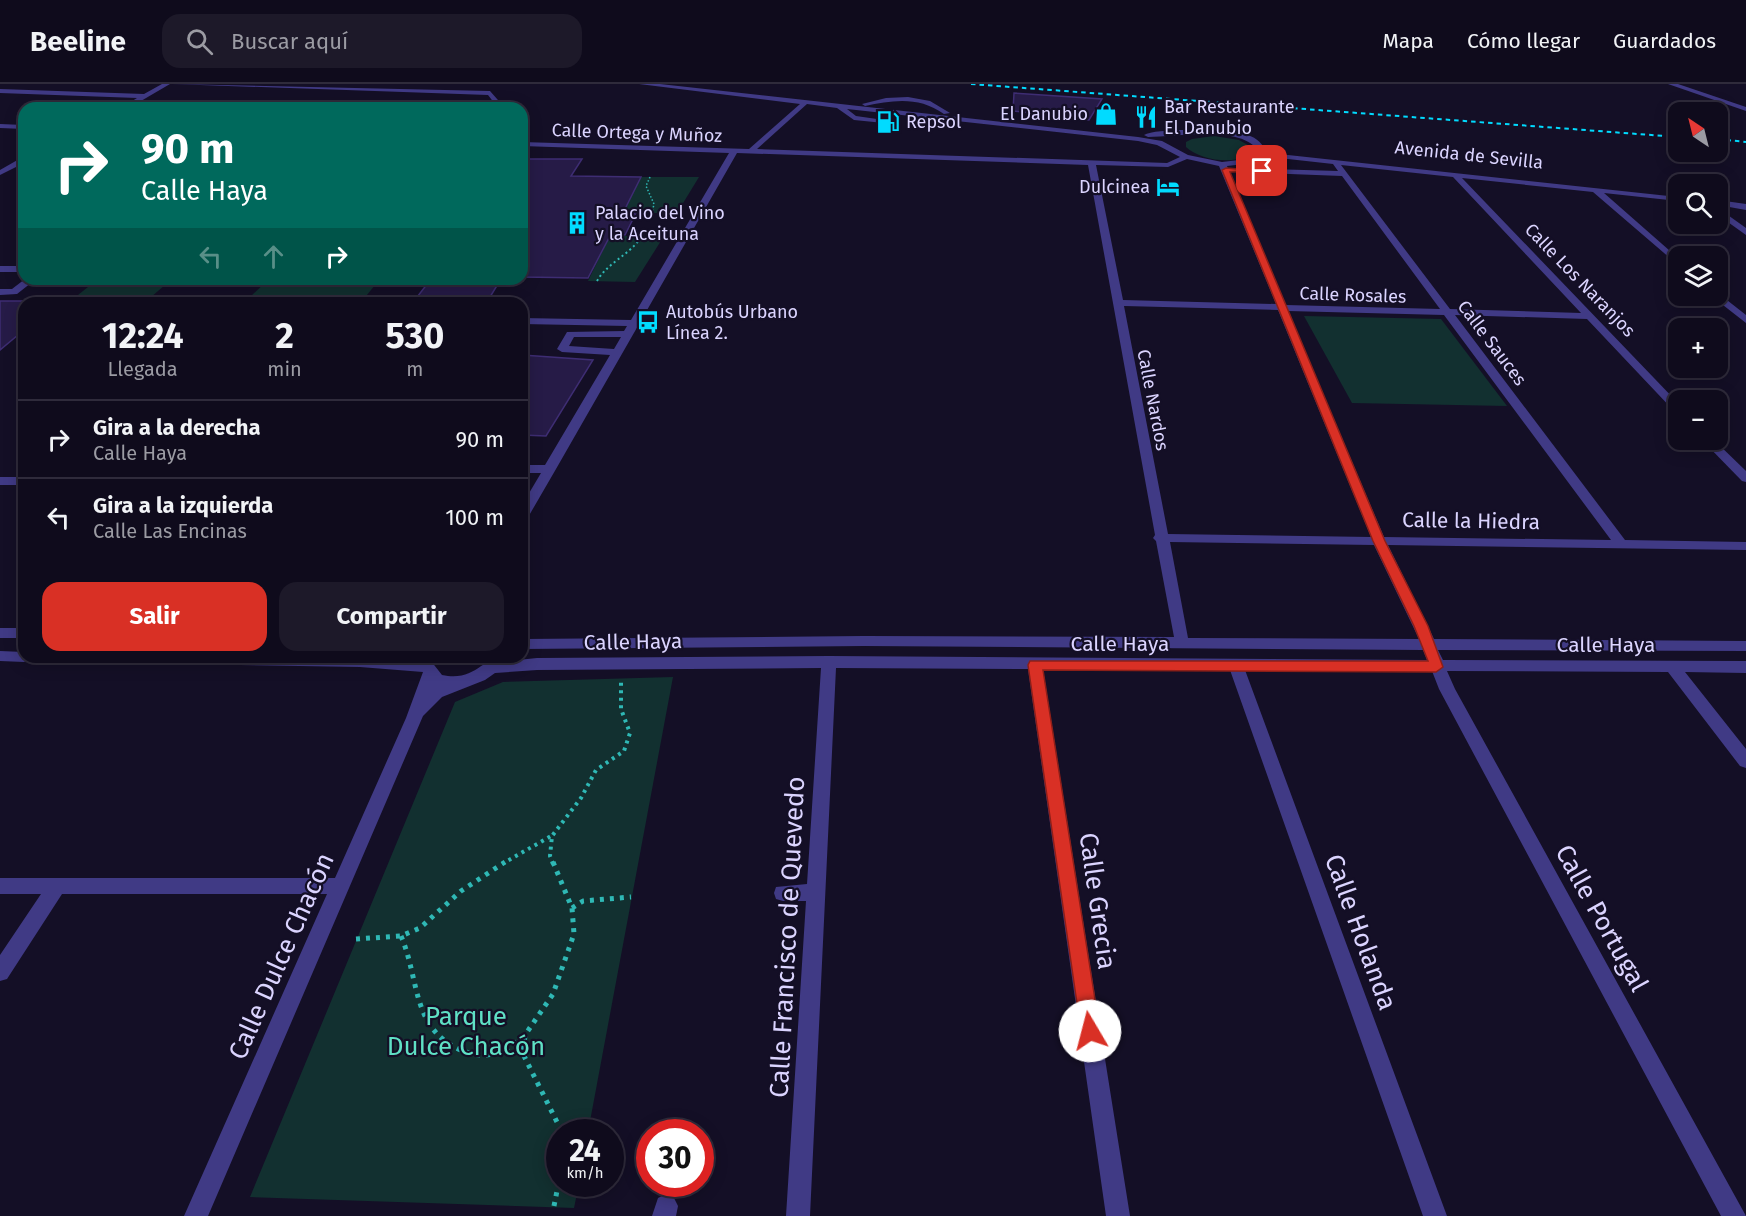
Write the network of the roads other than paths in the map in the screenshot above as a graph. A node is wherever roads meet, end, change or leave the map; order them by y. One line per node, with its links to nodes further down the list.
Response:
1 (167, 84): 9 (street)
2 (175, 84): 11 (street)
3 (363, 84): 4 (street)
4 (476, 84)
5 (642, 84): 12 (street)
6 (680, 84): 16 (street, Avenida de Sevilla)
7 (1671, 84): 13 (street)
8 (0, 91): 9 (street)
9 (144, 96): 10 (street)
10 (134, 102)
11 (497, 102)
12 (806, 102): 19 (street); 21 (street)
13 (1746, 110)
14 (0, 126): 15 (street)
15 (18, 126)
16 (1190, 133): 17 (street, Avenida de Sevilla); 19 (street)
17 (1258, 143): 23 (street); 32 (street, Avenida de Sevilla)
18 (528, 144): 20 (street, Calle Ortega y Muñoz)
19 (1172, 147): 22 (street)
20 (734, 151): 21 (street, Calle Ortega y Muñoz); 54 (street)
21 (751, 151): 26 (street, Calle Ortega y Muñoz)
22 (1186, 157): 26 (street, Calle Ortega y Muñoz); 27 (street)
23 (1260, 158): 24 (street, Avenida de Sevilla); 27 (street, Avenida de Sevilla)
24 (1335, 162): 29 (street, Calle Sauces); 30 (street, Avenida de Sevilla)
25 (18, 163): 28 (street)
26 (1092, 163): 47 (street, Calle Nardos)
27 (1224, 167): 29 (street); 49 (street, Calle Portugal)
28 (0, 173)
29 (1342, 174): 50 (street, Calle Sauces)
30 (1455, 176): 31 (street, Avenida de Sevilla); 51 (street, Calle Los Naranjos)
31 (1595, 190): 33 (street, Avenida de Sevilla); 42 (street)
32 (1668, 193)
33 (1668, 198)
34 (1728, 199): 35 (street)
35 (1746, 201)
36 (1728, 204): 37 (street)
37 (1746, 207)
38 (1728, 215): 39 (street)
39 (1746, 218)
40 (1728, 219): 41 (street)
41 (1746, 232)
42 (1668, 253)
43 (0, 269): 44 (street)
44 (18, 269)
45 (23, 285): 46 (street)
46 (0, 292)
47 (1117, 303): 49 (street, Calle Rosales); 67 (street, Calle Nardos)
48 (1728, 305): 52 (street)
49 (1283, 309): 50 (street, Calle Rosales); 68 (street, Calle Portugal)
50 (1450, 314): 51 (street, Calle Rosales); 69 (street, Calle Sauces)
51 (1589, 316): 57 (street, Calle Los Naranjos)
52 (1746, 320)
53 (528, 321): 54 (street)
54 (635, 323): 55 (street)
55 (628, 334): 56 (street); 56 (street)
56 (618, 352): 60 (street)
57 (1668, 399)
58 (1718, 450): 61 (street)
59 (528, 469): 60 (street)
60 (550, 469): 65 (street)
61 (1746, 478)
62 (0, 481): 63 (street)
63 (18, 481)
64 (528, 490): 65 (street)
65 (537, 490): 66 (street)
66 (528, 506)
67 (1160, 538): 68 (street, Calle la Hiedra); 74 (street, Calle Nardos)
68 (1379, 541): 69 (street, Calle la Hiedra); 73 (street, Calle Portugal)
69 (1622, 545): 70 (street, Calle la Hiedra)
70 (1746, 546)
71 (0, 633): 72 (street)
72 (18, 633)
73 (1427, 642): 74 (street); 76 (street); 86 (street, Calle Portugal)
74 (1182, 643): 75 (street)
75 (528, 644)
76 (1746, 646)
77 (0, 656): 78 (street)
78 (18, 657)
79 (829, 662): 82 (street, Calle Haya); 84 (street, Calle Haya); 95 (street, Calle Francisco de Quevedo)
80 (394, 663): 83 (street)
81 (496, 663): 89 (street, Calle Dulce Chacón)
82 (517, 663)
83 (428, 665): 89 (street); 90 (street, Calle Dulce Chacón)
84 (1035, 665): 85 (street, Calle Haya); 100 (street, Calle Grecia)
85 (1236, 666): 86 (street, Calle Haya); 101 (street, Calle Holanda)
86 (1436, 667): 87 (street, Calle Haya); 102 (street, Calle Portugal)
87 (1672, 667): 88 (street, Calle Haya); 91 (street)
88 (1746, 667)
89 (458, 682): 90 (street, Calle Dulce Chacón)
90 (414, 718): 93 (street, Calle Dulce Chacón)
91 (1746, 761)
92 (0, 886): 94 (street)
93 (342, 886): 94 (street); 98 (street, Calle Dulce Chacón)
94 (56, 887): 97 (street)
95 (818, 892): 96 (street); 99 (street, Calle Francisco de Quevedo)
96 (783, 893)
97 (0, 972)
98 (196, 1216)
99 (798, 1216)
100 (1118, 1216)
101 (1435, 1216)
102 (1734, 1216)

